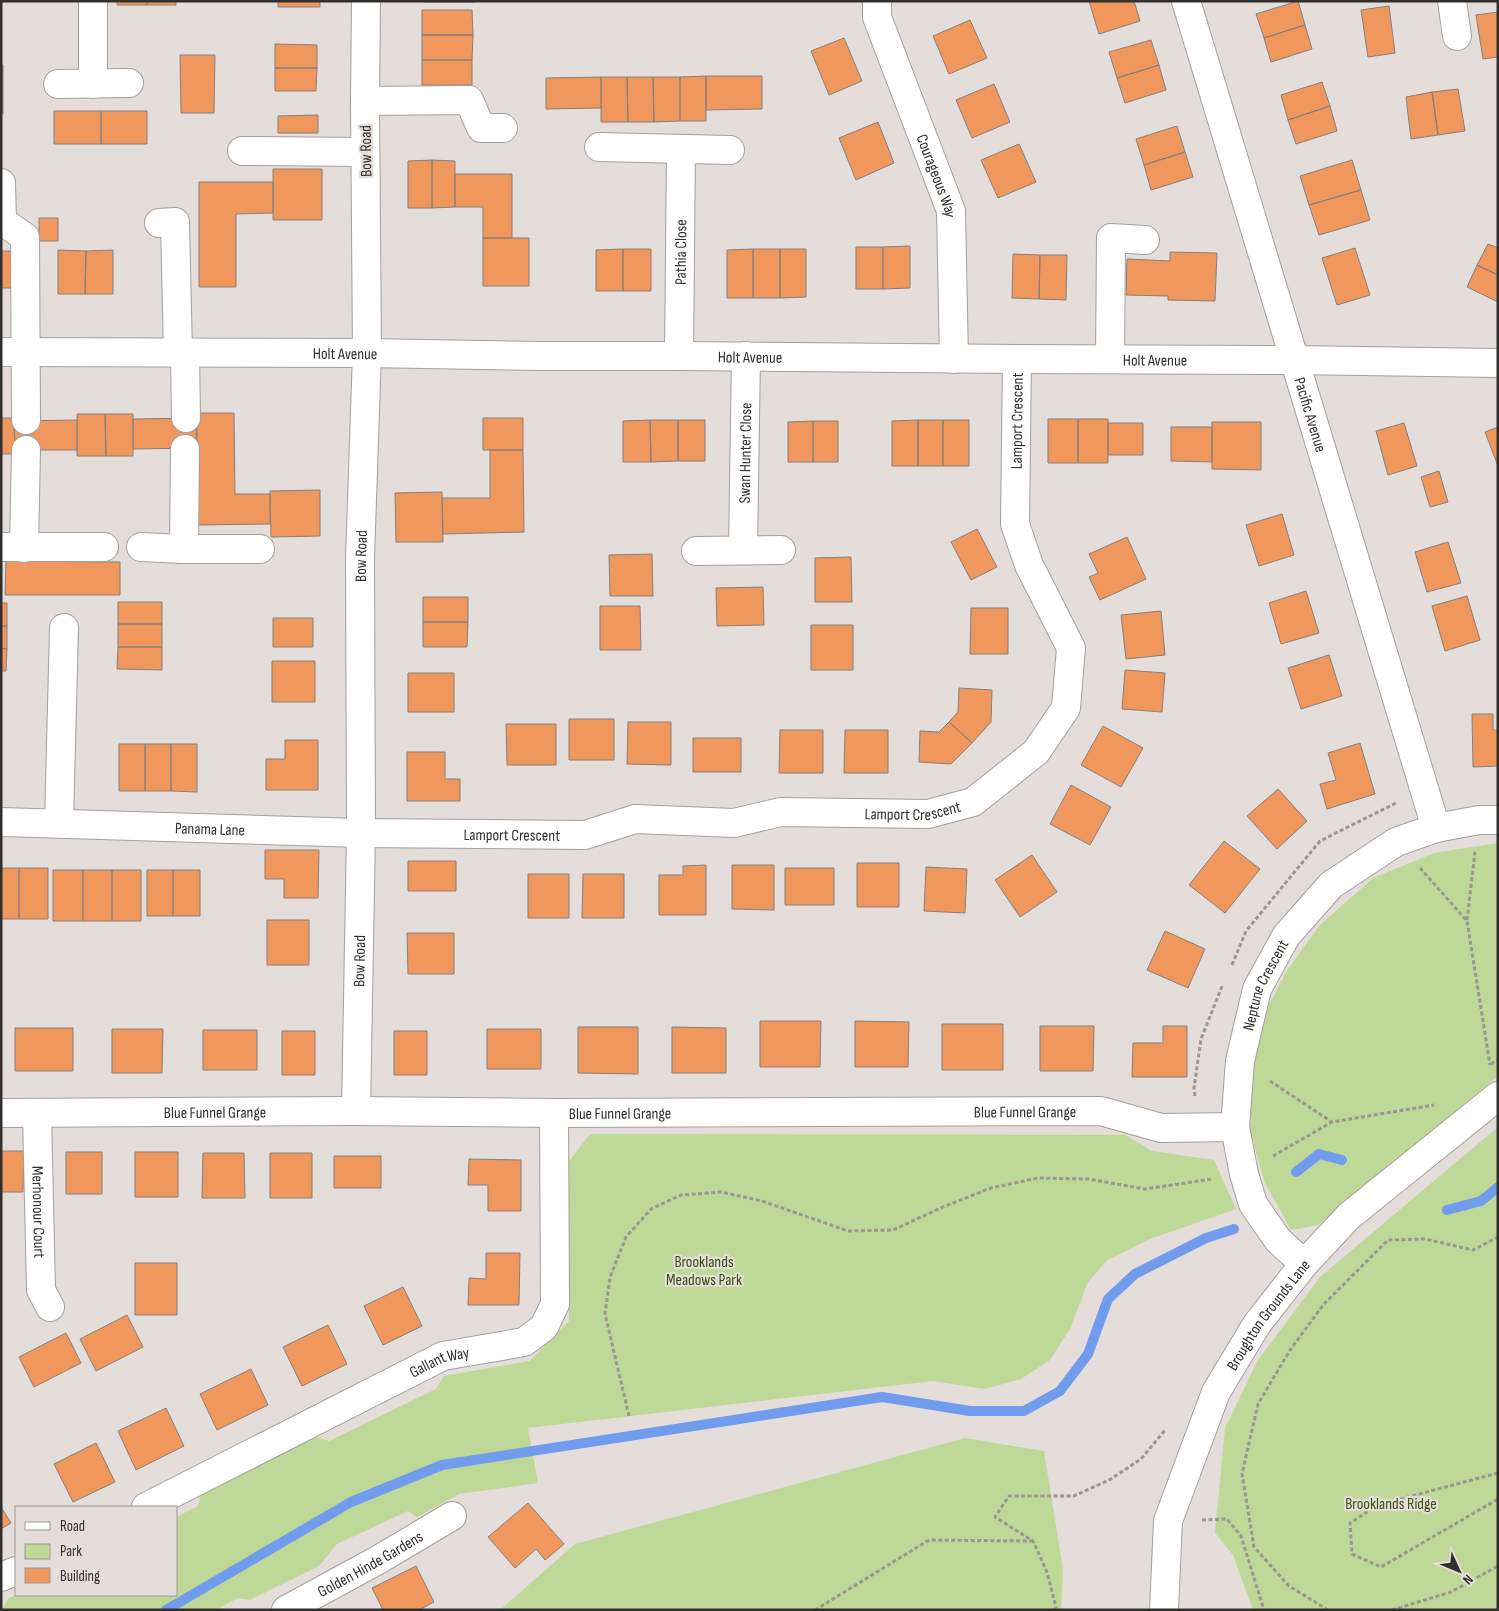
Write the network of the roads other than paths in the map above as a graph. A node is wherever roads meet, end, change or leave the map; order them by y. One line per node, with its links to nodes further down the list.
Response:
1 (93, 1): 9 (street)
2 (366, 1): 10 (street, Bow Road)
3 (877, 1): 25 (street, Courageous Way)
4 (1186, 1): 28 (street, Pacific Avenue)
5 (1452, 1): 6 (street)
6 (1457, 36)
7 (129, 83): 9 (street)
8 (58, 84): 9 (street)
9 (93, 84)
10 (365, 101): 11 (street); 16 (street, Bow Road)
11 (503, 128)
12 (599, 147): 13 (street)
13 (681, 149): 14 (street); 23 (street, Pathia Close)
14 (730, 150)
15 (242, 151): 16 (street)
16 (365, 152): 22 (street, Bow Road)
17 (1, 183): 20 (street)
18 (159, 222): 21 (street)
19 (1145, 240): 27 (street)
20 (13, 352): 21 (street, Holt Avenue); 31 (street)
21 (181, 352): 22 (street, Holt Avenue); 30 (street)
22 (367, 353): 23 (street, Holt Avenue); 47 (street, Bow Road)
23 (678, 356): 24 (street, Holt Avenue)
24 (746, 356): 25 (street, Holt Avenue); 39 (street, Swan Hunter Close)
25 (954, 358): 26 (street, Holt Avenue)
26 (1017, 359): 27 (street, Holt Avenue); 47 (street, Lamport Crescent)
27 (1110, 359): 28 (street, Holt Avenue)
28 (1293, 360): 29 (street, Holt Avenue); 46 (street, Pacific Avenue)
29 (1498, 363)
30 (186, 418)
31 (26, 420)
32 (185, 449): 37 (street)
33 (26, 450): 36 (street)
34 (104, 547): 36 (street)
35 (141, 547): 37 (street)
36 (13, 548)
37 (184, 549): 38 (street)
38 (260, 549)
39 (743, 550): 40 (street); 41 (street)
40 (781, 550)
41 (696, 551)
42 (64, 628): 45 (street)
43 (1488, 820): 46 (street, Neptune Crescent)
44 (1, 822): 45 (street, Panama Lane)
45 (59, 823): 47 (street, Panama Lane)
46 (1436, 828): 53 (street, Neptune Crescent)
47 (361, 832): 49 (street, Bow Road)
48 (1498, 1096): 54 (street, Broughton Grounds Lane)
49 (356, 1111): 51 (street, Blue Funnel Grange); 52 (street, Blue Funnel Grange)
50 (1, 1113): 52 (street, Blue Funnel Grange)
51 (554, 1113): 53 (street, Blue Funnel Grange); 56 (street, Gallant Way)
52 (37, 1114): 55 (street, Merhonour Court)
53 (1235, 1127): 54 (street, Neptune Crescent)
54 (1304, 1264): 61 (street, Broughton Grounds Lane)
55 (50, 1307)
56 (148, 1506)
57 (452, 1516): 60 (street, Golden Hinde Gardens)
58 (15, 1571): 59 (street)
59 (1, 1578)
60 (286, 1610)
61 (1164, 1610)

